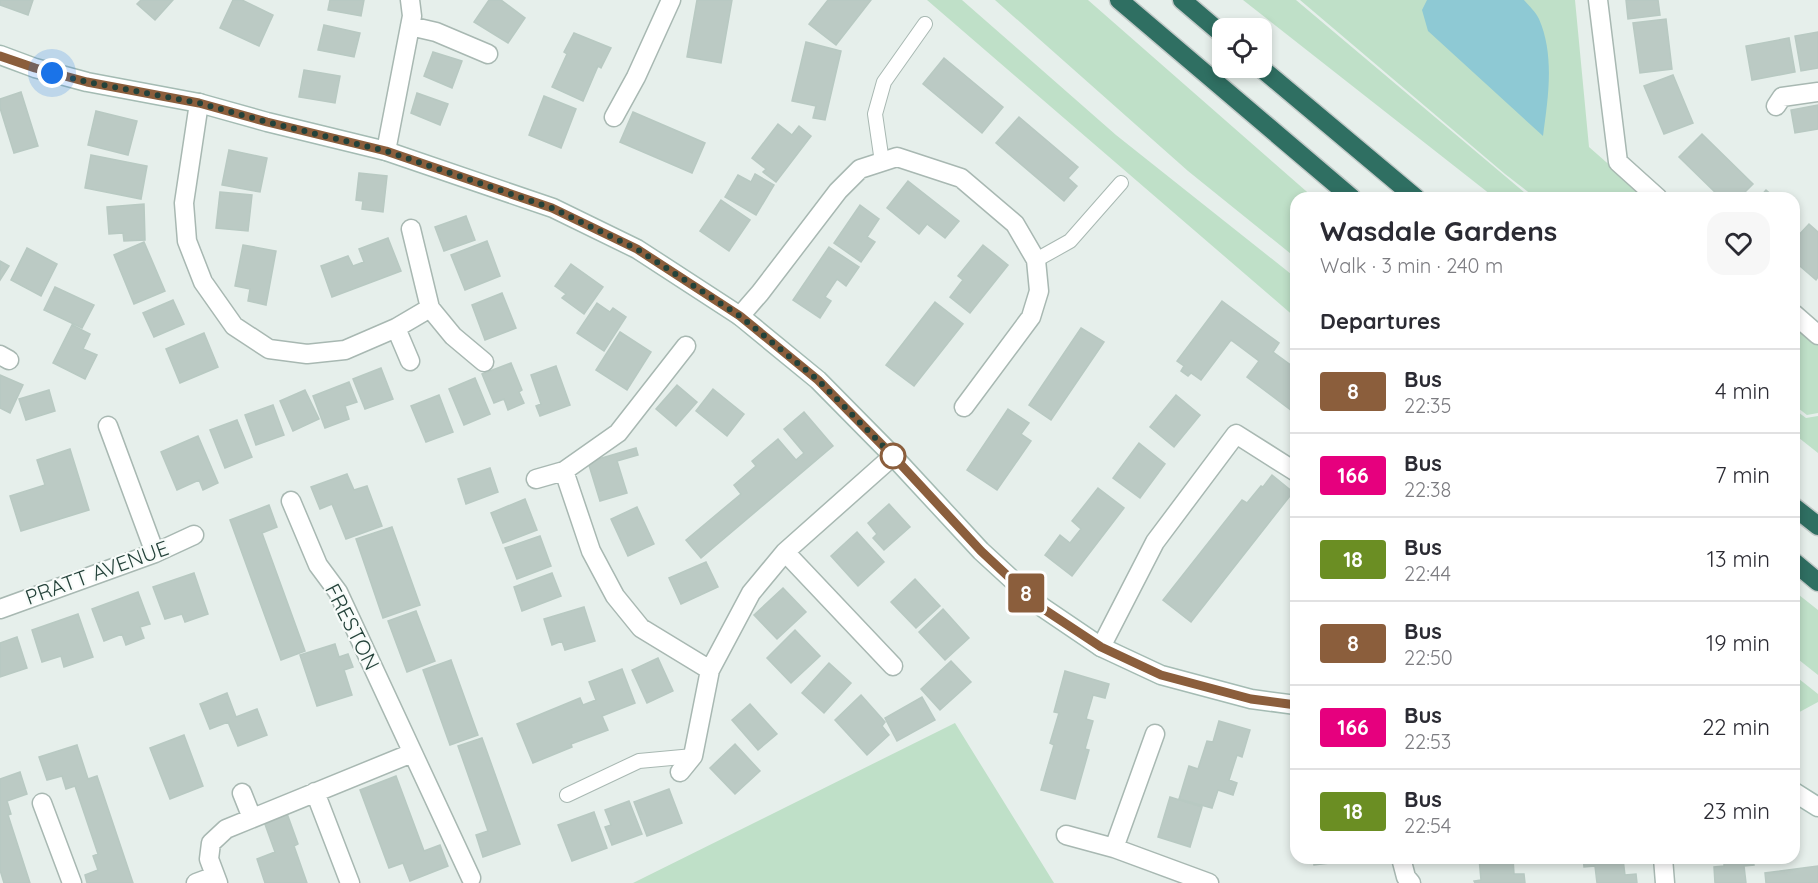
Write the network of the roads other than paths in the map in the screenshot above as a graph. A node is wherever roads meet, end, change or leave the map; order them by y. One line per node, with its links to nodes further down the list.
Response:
1 (410, 0): 7 (street)
2 (670, 0): 15 (street)
3 (1119, 0): 19 (highway)
4 (1182, 0): 8 (highway)
5 (1598, 0): 21 (street)
6 (925, 24): 17 (lane)
7 (410, 26): 9 (street); 16 (street)
8 (1212, 26)
9 (488, 54)
10 (0, 56): 13 (street)
11 (1272, 76): 20 (highway)
12 (1818, 92): 14 (street)
13 (199, 103): 16 (street); 27 (street)
14 (1776, 106)
15 (614, 117)
16 (386, 151): 25 (street)
17 (882, 162): 23 (street); 25 (street)
18 (1120, 183): 23 (lane)
19 (1345, 192)
20 (1409, 192)
21 (1649, 192)
22 (411, 229): 24 (street)
23 (1036, 260): 32 (street)
24 (430, 308): 27 (street); 31 (street)
25 (740, 316): 34 (street)
26 (1800, 319): 28 (street)
27 (396, 328): 30 (street)
28 (1818, 335)
29 (686, 346): 36 (street)
30 (410, 361)
31 (484, 362)
32 (964, 407)
33 (108, 426): 43 (street)
34 (893, 456): 42 (street); 47 (street)
35 (1290, 468): 47 (street)
36 (564, 471): 37 (street); 49 (street)
37 (536, 479)
38 (291, 501): 52 (street, FRESTON)
39 (1800, 512): 40 (highway)
40 (1818, 526)
41 (194, 536): 43 (street, PRATT AVENUE)
42 (785, 552): 48 (street); 49 (street)
43 (155, 553): 46 (street, PRATT AVENUE)
44 (1800, 567): 45 (highway)
45 (1818, 582)
46 (0, 609)
47 (1101, 647): 50 (street)
48 (893, 666)
49 (710, 670): 53 (street)
50 (1290, 704)
51 (1155, 734): 63 (street)
52 (412, 753): 55 (street); 66 (street, FRESTON)
53 (693, 756): 54 (street); 57 (lane)
54 (680, 772)
55 (315, 792): 61 (street); 71 (street)
56 (242, 793): 61 (street)
57 (567, 795)
58 (1800, 796): 60 (street)
59 (42, 803): 69 (street)
60 (1818, 807)
61 (252, 818): 67 (street)
62 (1066, 835): 63 (street)
63 (1114, 848): 72 (street)
64 (1402, 864): 68 (street)
65 (1663, 864): 73 (street)
66 (471, 878)
67 (217, 879): 70 (street)
68 (1403, 881)
69 (72, 883)
70 (196, 883)
71 (350, 883)
72 (1209, 883)
73 (1665, 883)

